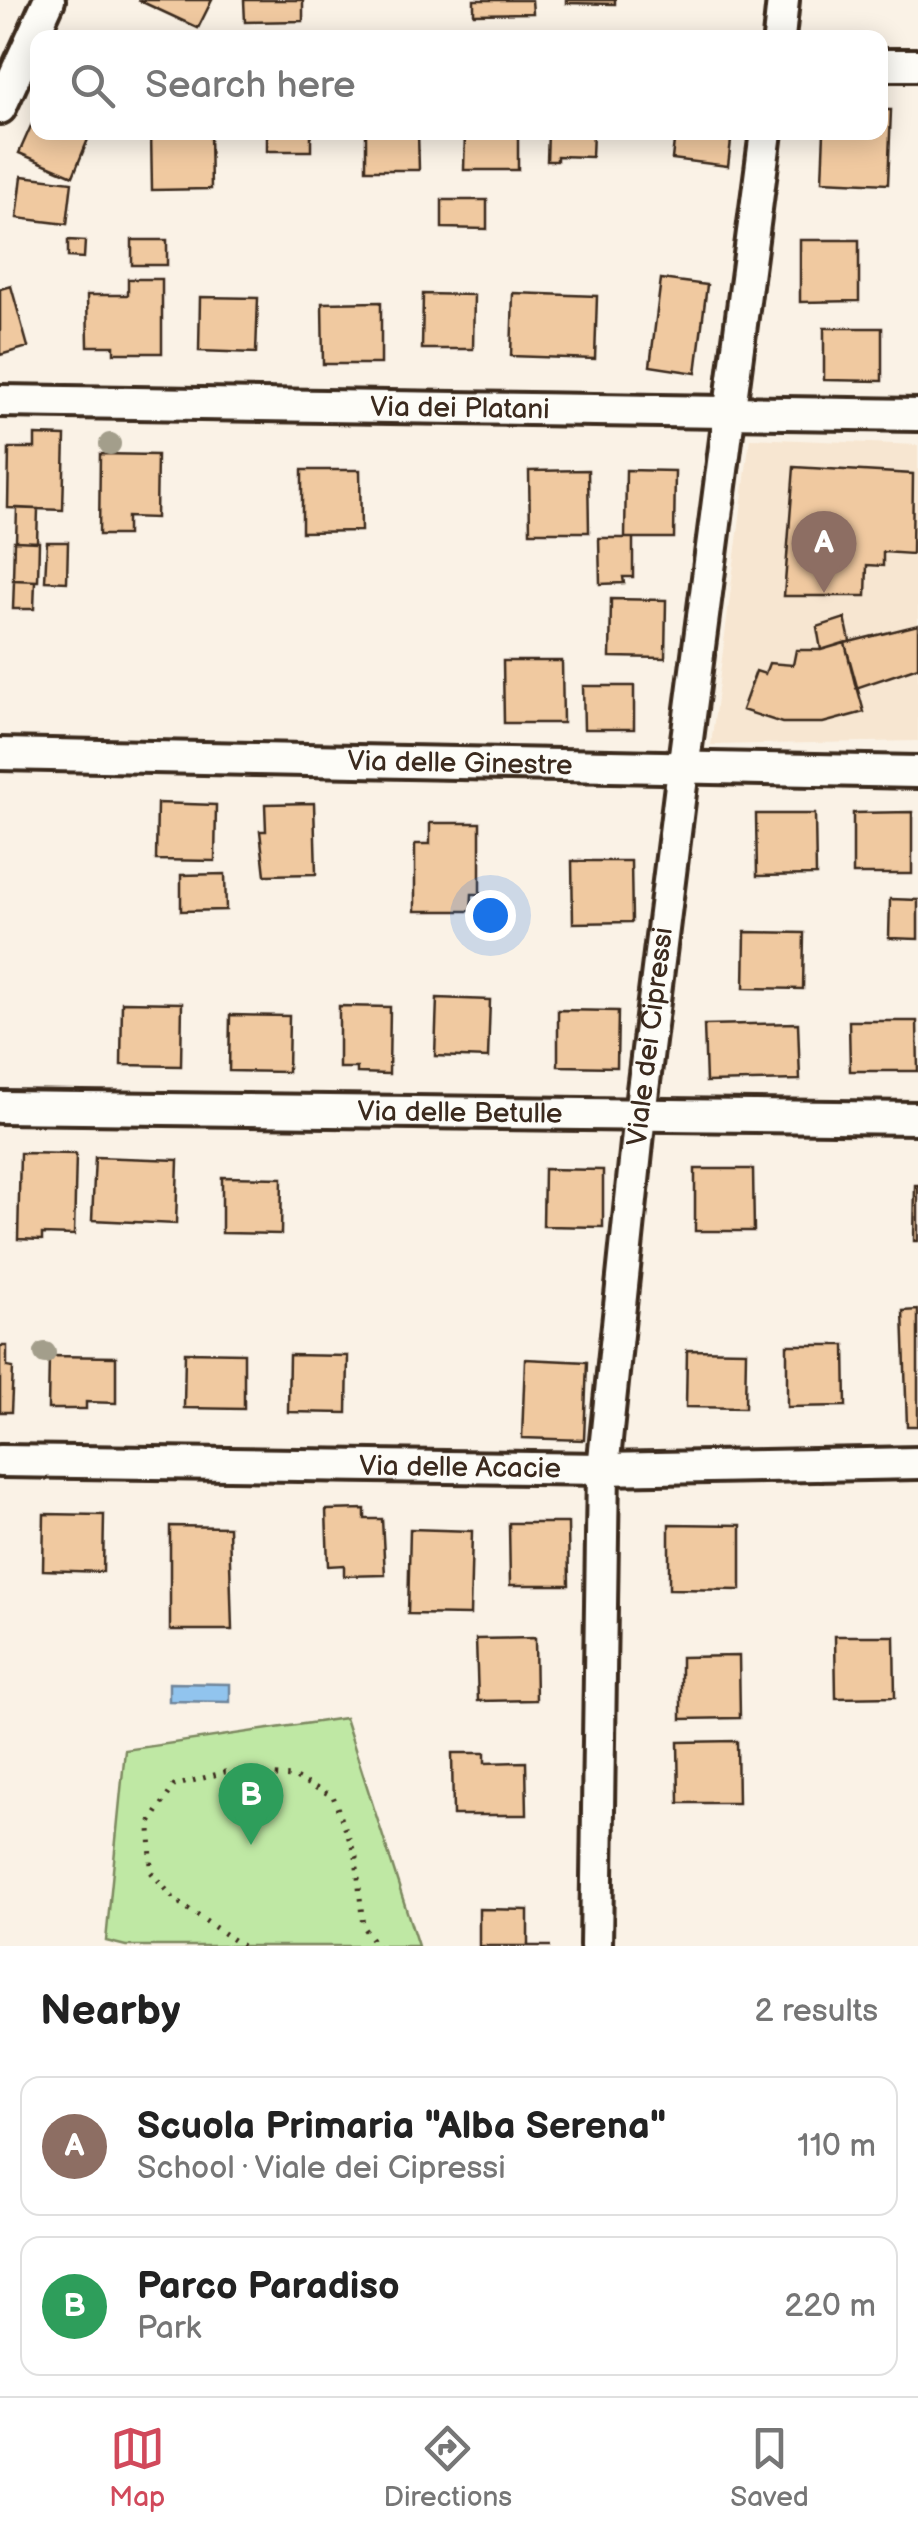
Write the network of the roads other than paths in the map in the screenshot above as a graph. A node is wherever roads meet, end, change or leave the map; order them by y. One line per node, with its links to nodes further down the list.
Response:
1 (49, 0): 3 (street)
2 (783, 0): 4 (street)
3 (39, 30)
4 (779, 30)
5 (30, 56): 8 (street)
6 (888, 65): 7 (street)
7 (918, 66)
8 (0, 108)
9 (765, 140): 11 (street, Viale dei Cipressi)
10 (0, 401): 11 (street, Via dei Platani)
11 (730, 412): 12 (street, Via dei Platani); 14 (street, Viale dei Cipressi)
12 (918, 415)
13 (0, 754): 14 (street, Via delle Ginestre)
14 (683, 768): 15 (street, Via delle Ginestre); 17 (street, Viale dei Cipressi)
15 (918, 772)
16 (0, 1107): 17 (street, Via delle Betulle)
17 (640, 1114): 18 (street, Via delle Betulle); 21 (street, Viale dei Cipressi)
18 (918, 1118)
19 (0, 1461): 21 (street, Via delle Acacie)
20 (918, 1463): 21 (street, Via delle Acacie)
21 (603, 1469): 22 (street, Viale dei Cipressi)
22 (596, 1946)

